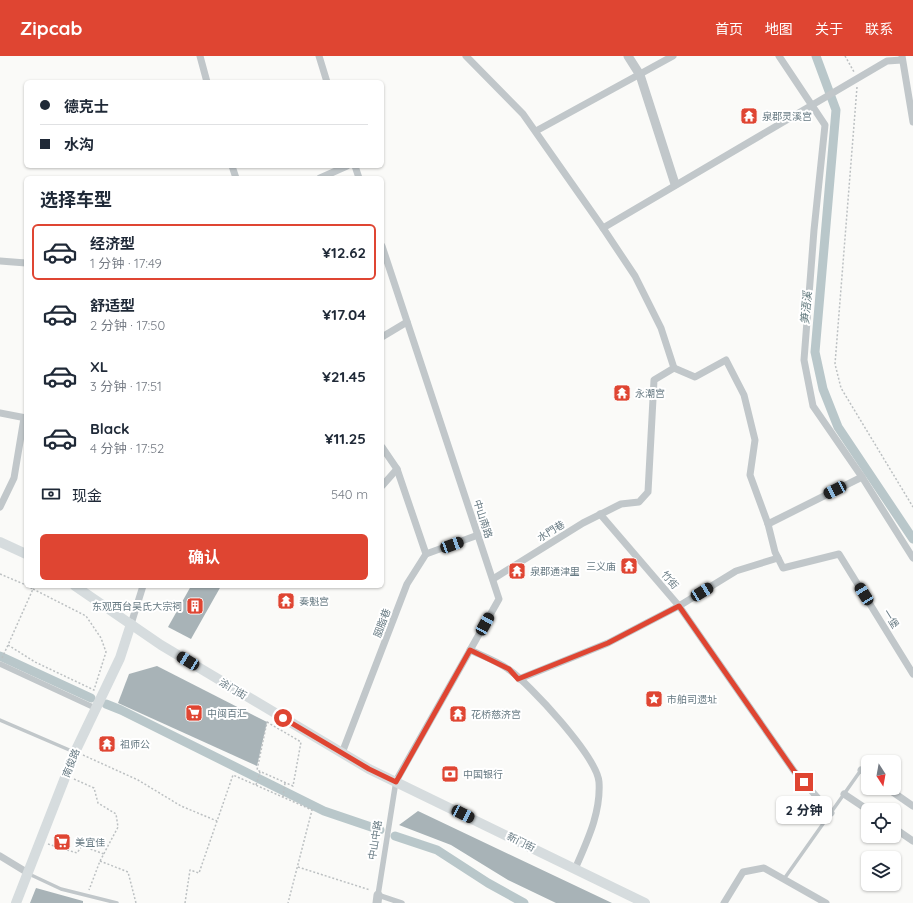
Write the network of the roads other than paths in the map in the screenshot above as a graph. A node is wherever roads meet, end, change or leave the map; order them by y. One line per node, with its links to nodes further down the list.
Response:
1 (200, 56): 9 (street)
2 (319, 56): 10 (street)
3 (466, 56): 13 (street)
4 (628, 56): 8 (street)
5 (673, 56): 8 (street)
6 (779, 56): 11 (street)
7 (902, 58): 11 (street); 12 (street)
8 (640, 76): 13 (street); 16 (street)
9 (206, 80)
10 (326, 80)
11 (815, 104): 16 (street); 29 (street)
12 (913, 122)
13 (536, 132): 17 (street)
14 (342, 168): 15 (street)
15 (324, 176)
16 (675, 184): 17 (street)
17 (603, 228): 23 (street)
18 (384, 252): 21 (street, 中山南路)
19 (0, 261): 20 (street)
20 (24, 263)
21 (407, 322): 22 (street); 34 (street, 中山南路)
22 (384, 336)
23 (674, 368): 32 (street, 水門巷); 33 (street)
24 (0, 412): 25 (street)
25 (24, 418)
26 (24, 423): 31 (street)
27 (384, 450): 28 (street)
28 (397, 469): 30 (street); 37 (street)
29 (862, 476): 33 (street); 39 (street)
30 (384, 484)
31 (0, 507)
32 (600, 514): 40 (street, 水門巷); 43 (street, 竹街)
33 (768, 524): 38 (street)
34 (478, 535): 37 (street); 40 (street, 中山南路)
35 (0, 542): 36 (main road)
36 (24, 553)
37 (426, 554): 52 (street, 胭脂巷)
38 (778, 558): 43 (street); 47 (street, 一堡)
39 (913, 558)
40 (493, 578): 45 (street, 中山南路)
41 (78, 588): 44 (main road, 涂门街)
42 (142, 588): 44 (street)
43 (679, 606): 48 (street); 59 (street, 竹街)
44 (131, 624): 49 (main road, 南俊路); 52 (main road, 涂门街)
45 (470, 650): 48 (street); 54 (street, 中山南路)
46 (0, 664): 49 (street)
47 (913, 674)
48 (518, 679): 63 (street)
49 (95, 708): 51 (main road, 南俊路)
50 (0, 720): 51 (lane)
51 (75, 752): 64 (main road, 南俊路)
52 (342, 753): 54 (main road, 涂门街)
53 (861, 770): 55 (lane)
54 (396, 782): 63 (main road, 新门街); 66 (street, 中山中路)
55 (844, 794): 57 (street); 59 (lane)
56 (897, 795): 58 (street)
57 (861, 805)
58 (913, 806)
59 (831, 813): 65 (lane)
60 (901, 833): 61 (street)
61 (913, 841)
62 (0, 856): 64 (street)
63 (575, 869): 70 (main road, 新门街)
64 (28, 873): 67 (main road, 南俊路); 68 (lane)
65 (784, 879): 71 (street); 72 (street)
66 (377, 899): 69 (street)
67 (16, 903)
68 (117, 903)
69 (402, 903)
70 (645, 903)
71 (724, 903)
72 (826, 903)

